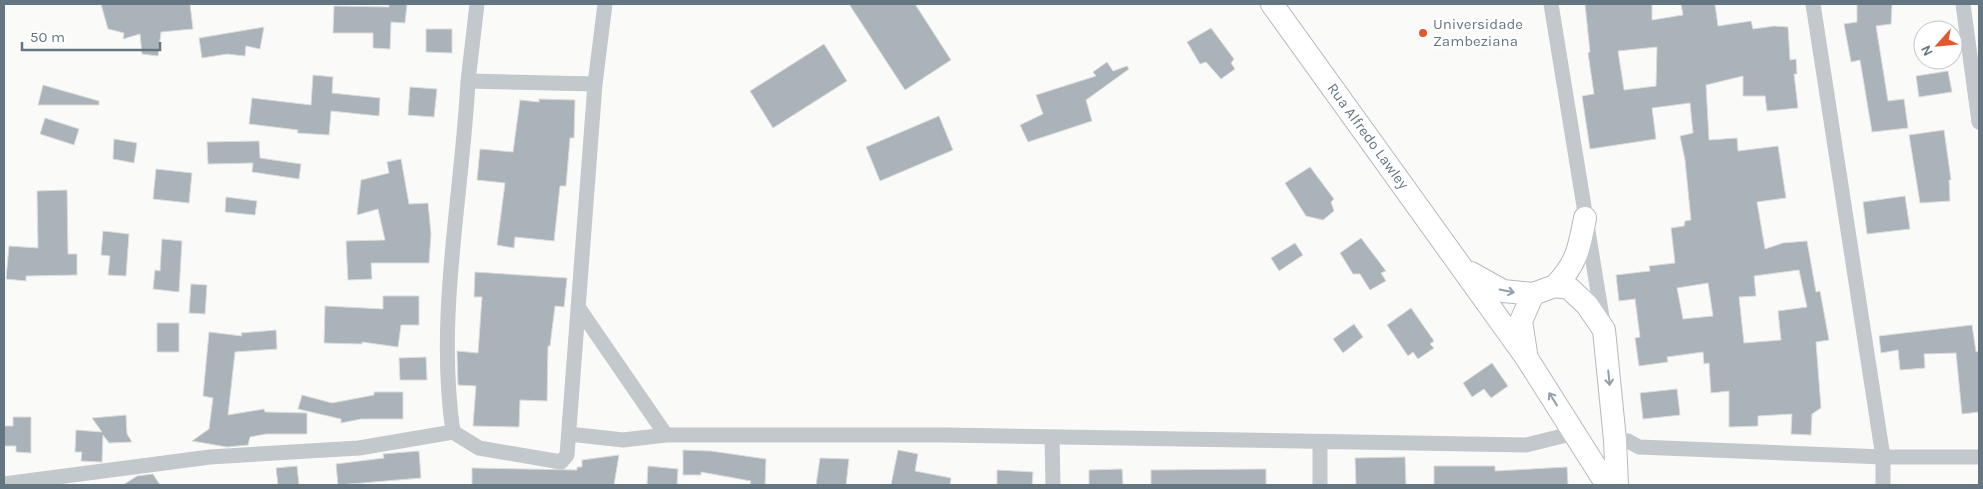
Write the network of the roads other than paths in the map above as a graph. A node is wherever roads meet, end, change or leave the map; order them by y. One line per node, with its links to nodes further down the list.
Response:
1 (477, 4): 7 (street)
2 (605, 4): 8 (street)
3 (1272, 4): 11 (main road, Rua Alfredo Lawley)
4 (1551, 4): 10 (street)
5 (1813, 4): 24 (street)
6 (1963, 4): 9 (street)
7 (468, 81): 8 (street); 17 (street)
8 (595, 84): 14 (street)
9 (1979, 122)
10 (1585, 218): 12 (main road); 15 (street)
11 (1464, 269): 13 (main road, Rua Alfredo Lawley, one-way to 13); 16 (main road, Rua Alfredo Lawley)
12 (1554, 286): 13 (main road, Rua Alfredo Lawley); 15 (main road)
13 (1533, 294): 16 (main road)
14 (578, 307): 19 (street); 20 (street)
15 (1604, 330): 22 (main road, one-way to 22)
16 (1526, 357): 18 (main road, Rua Alfredo Lawley, one-way to 16)
17 (453, 432): 19 (street); 26 (street)
18 (1575, 433): 22 (main road); 23 (street); 29 (main road, Rua Alfredo Lawley)
19 (569, 434): 20 (street)
20 (666, 435): 21 (street)
21 (1052, 437): 23 (street); 27 (street)
22 (1615, 440): 24 (street); 30 (main road)
23 (1320, 442): 28 (street)
24 (1883, 457): 25 (street); 31 (street)
25 (1979, 457)
26 (4, 484)
27 (1053, 485)
28 (1320, 485)
29 (1607, 485)
30 (1617, 485)
31 (1883, 485)

